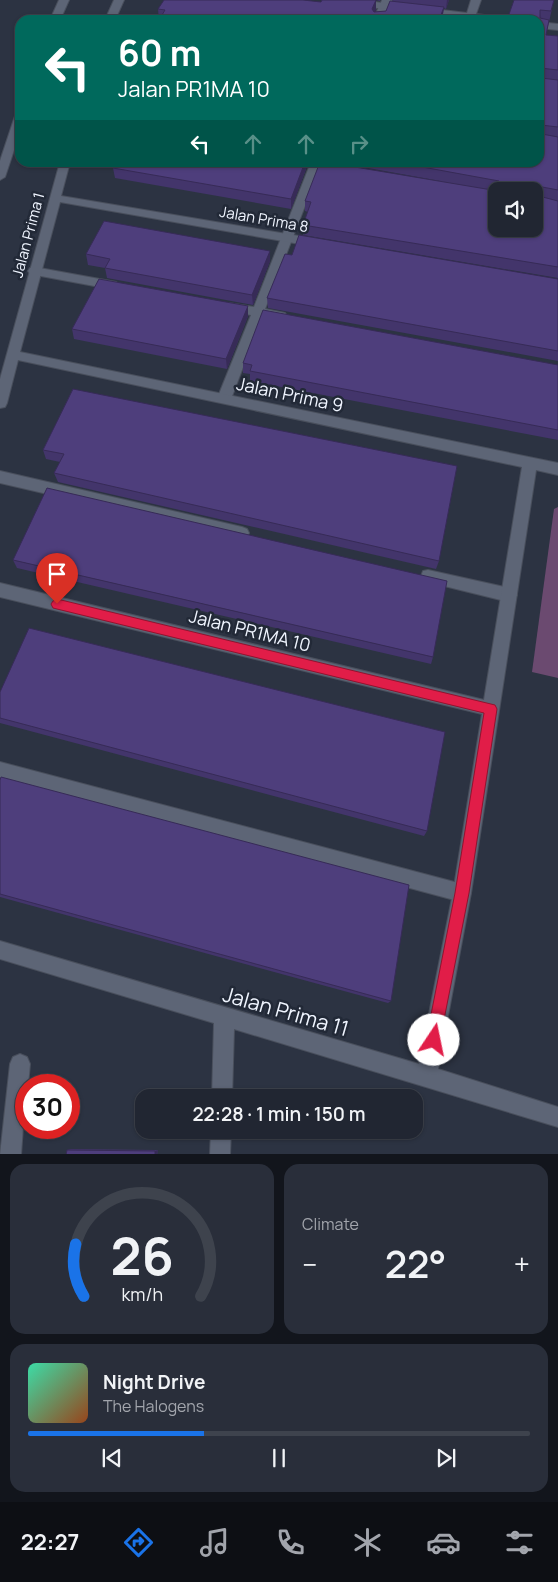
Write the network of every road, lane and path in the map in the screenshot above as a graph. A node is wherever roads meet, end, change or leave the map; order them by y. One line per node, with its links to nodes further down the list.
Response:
1 (64, 0): 6 (street)
2 (118, 0): 7 (street)
3 (335, 0): 5 (street)
4 (476, 0): 10 (street)
5 (385, 3): 8 (street); 9 (street)
6 (57, 15)
7 (112, 15)
8 (380, 15)
9 (463, 15)
10 (470, 15)
11 (544, 25): 12 (street)
12 (558, 27)
13 (15, 131): 16 (street)
14 (63, 167): 17 (street, Jalan Prima 1)
15 (319, 167): 18 (street)
16 (0, 177)
17 (54, 198): 18 (street, Jalan Prima 8); 20 (street, Jalan Prima 1)
18 (287, 238): 19 (street, Jalan Prima 8); 23 (street)
19 (326, 244)
20 (34, 271): 21 (street); 25 (street, Jalan Prima 1)
21 (132, 289)
22 (219, 305): 23 (street)
23 (258, 312): 24 (street); 26 (street)
24 (297, 319)
25 (14, 355): 26 (street, Jalan Prima 9); 27 (street, Jalan Prima 1)
26 (224, 399): 28 (street, Jalan Prima 9)
27 (0, 403)
28 (530, 463): 29 (street, Jalan Prima 9); 34 (street)
29 (558, 469)
30 (0, 476): 31 (street)
31 (259, 537)
32 (413, 573): 34 (street)
33 (0, 590): 35 (street, Jalan PR1MA 10)
34 (509, 595): 35 (street)
35 (491, 709): 37 (street)
36 (0, 770): 37 (street)
37 (462, 893): 41 (street)
38 (0, 950): 39 (street, Jalan Prima 11)
39 (224, 1018): 41 (street, Jalan Prima 11); 42 (street)
40 (20, 1064): 45 (street)
41 (427, 1076): 43 (street, Jalan Prima 11)
42 (222, 1089)
43 (558, 1117)
44 (221, 1139): 46 (street)
45 (10, 1154)
46 (220, 1154)

